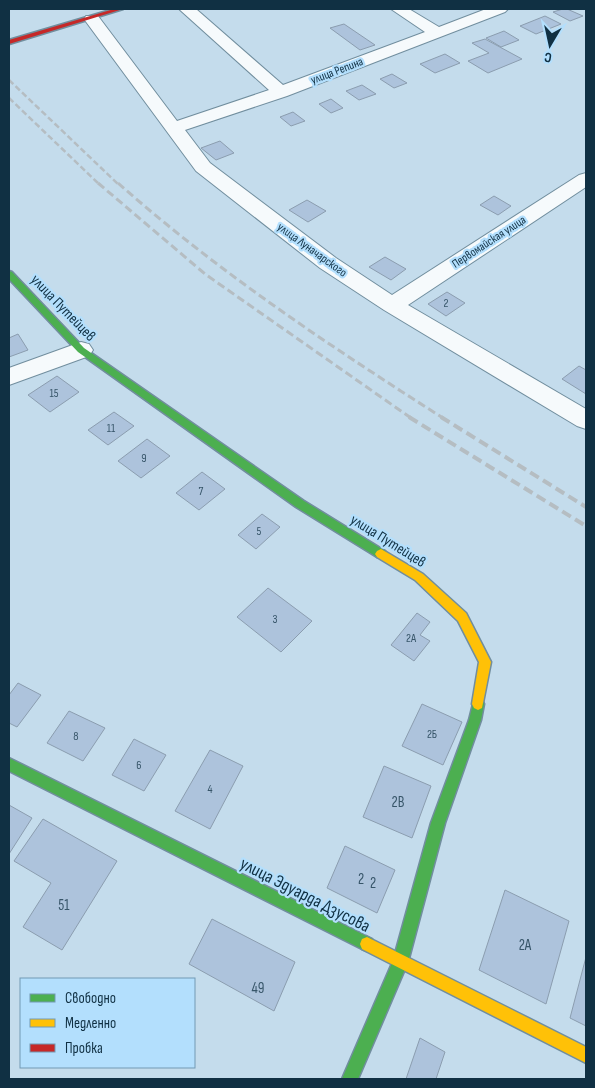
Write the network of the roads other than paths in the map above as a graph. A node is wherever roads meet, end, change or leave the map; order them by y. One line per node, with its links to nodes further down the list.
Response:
1 (120, 9): 5 (street)
2 (187, 9): 8 (street)
3 (399, 9): 6 (street)
4 (500, 9): 6 (street, улица Репина)
5 (92, 19): 7 (street); 9 (street, улица Луначарского)
6 (438, 33): 8 (street, улица Репина)
7 (9, 42)
8 (281, 92): 9 (street, улица Репина)
9 (173, 128): 12 (street, улица Луначарского)
10 (586, 179): 12 (street, Первомайская улица)
11 (9, 274): 13 (street, улица Путейцев)
12 (392, 305): 15 (street, улица Луначарского)
13 (81, 350): 14 (street); 17 (street, улица Путейцев)
14 (9, 378)
15 (586, 420)
16 (9, 764): 17 (street, улица Эдуарда Дзусова)
17 (400, 962): 18 (street, улица Эдуарда Дзусова); 19 (street, улица Путейцев)
18 (586, 1055)
19 (350, 1079)

